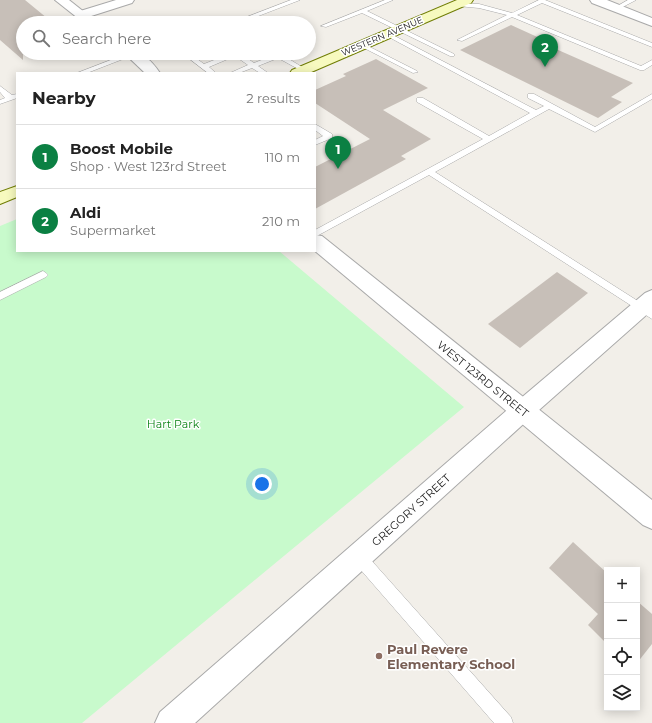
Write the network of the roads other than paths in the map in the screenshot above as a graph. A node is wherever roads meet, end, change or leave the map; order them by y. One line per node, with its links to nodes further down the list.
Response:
1 (61, 0): 11 (street)
2 (128, 0): 11 (street)
3 (297, 0): 13 (lane)
4 (390, 0): 10 (lane)
5 (596, 0): 9 (street)
6 (633, 0): 9 (lane)
7 (462, 2): 12 (lane); 16 (main road, WESTERN AVENUE)
8 (494, 2): 12 (lane)
9 (617, 8): 14 (street)
10 (362, 11): 15 (lane); 16 (lane)
11 (81, 15)
12 (512, 15): 18 (lane); 20 (lane); 29 (lane)
13 (253, 16)
14 (652, 22)
15 (324, 26)
16 (399, 29): 17 (main road, WESTERN AVENUE); 21 (lane)
17 (387, 34): 19 (main road, WESTERN AVENUE); 46 (lane)
18 (460, 40)
19 (362, 45): 37 (main road, WESTERN AVENUE); 38 (lane)
20 (652, 45)
21 (452, 55)
22 (119, 60): 32 (lane)
23 (139, 60): 33 (street)
24 (195, 60): 31 (lane)
25 (219, 60): 31 (lane)
26 (246, 60): 30 (lane)
27 (265, 60): 30 (lane)
28 (285, 60): 37 (lane)
29 (652, 62)
30 (253, 65): 35 (lane); 36 (lane)
31 (204, 66): 34 (lane)
32 (83, 72)
33 (152, 72)
34 (212, 72)
35 (236, 72)
36 (264, 72)
37 (300, 72)
38 (415, 72)
39 (0, 88): 42 (lane)
40 (531, 96): 45 (lane)
41 (652, 96): 45 (lane)
42 (13, 97): 44 (lane)
43 (420, 100): 48 (lane)
44 (0, 102)
45 (549, 106): 46 (lane)
46 (536, 113): 48 (lane)
47 (316, 127): 49 (lane)
48 (489, 139): 50 (lane)
49 (316, 142)
50 (429, 172): 53 (lane); 57 (lane)
51 (16, 191): 52 (main road)
52 (0, 198)
53 (316, 233)
54 (316, 242): 58 (street, WEST 123RD STREET)
55 (43, 275): 56 (lane)
56 (0, 296)
57 (648, 307): 58 (street, GREGORY STREET)
58 (522, 411): 59 (street, WEST 123RD STREET); 60 (street, GREGORY STREET)
59 (652, 516)
60 (358, 556): 61 (street, GREGORY STREET); 62 (lane)
61 (171, 723)
62 (505, 723)

